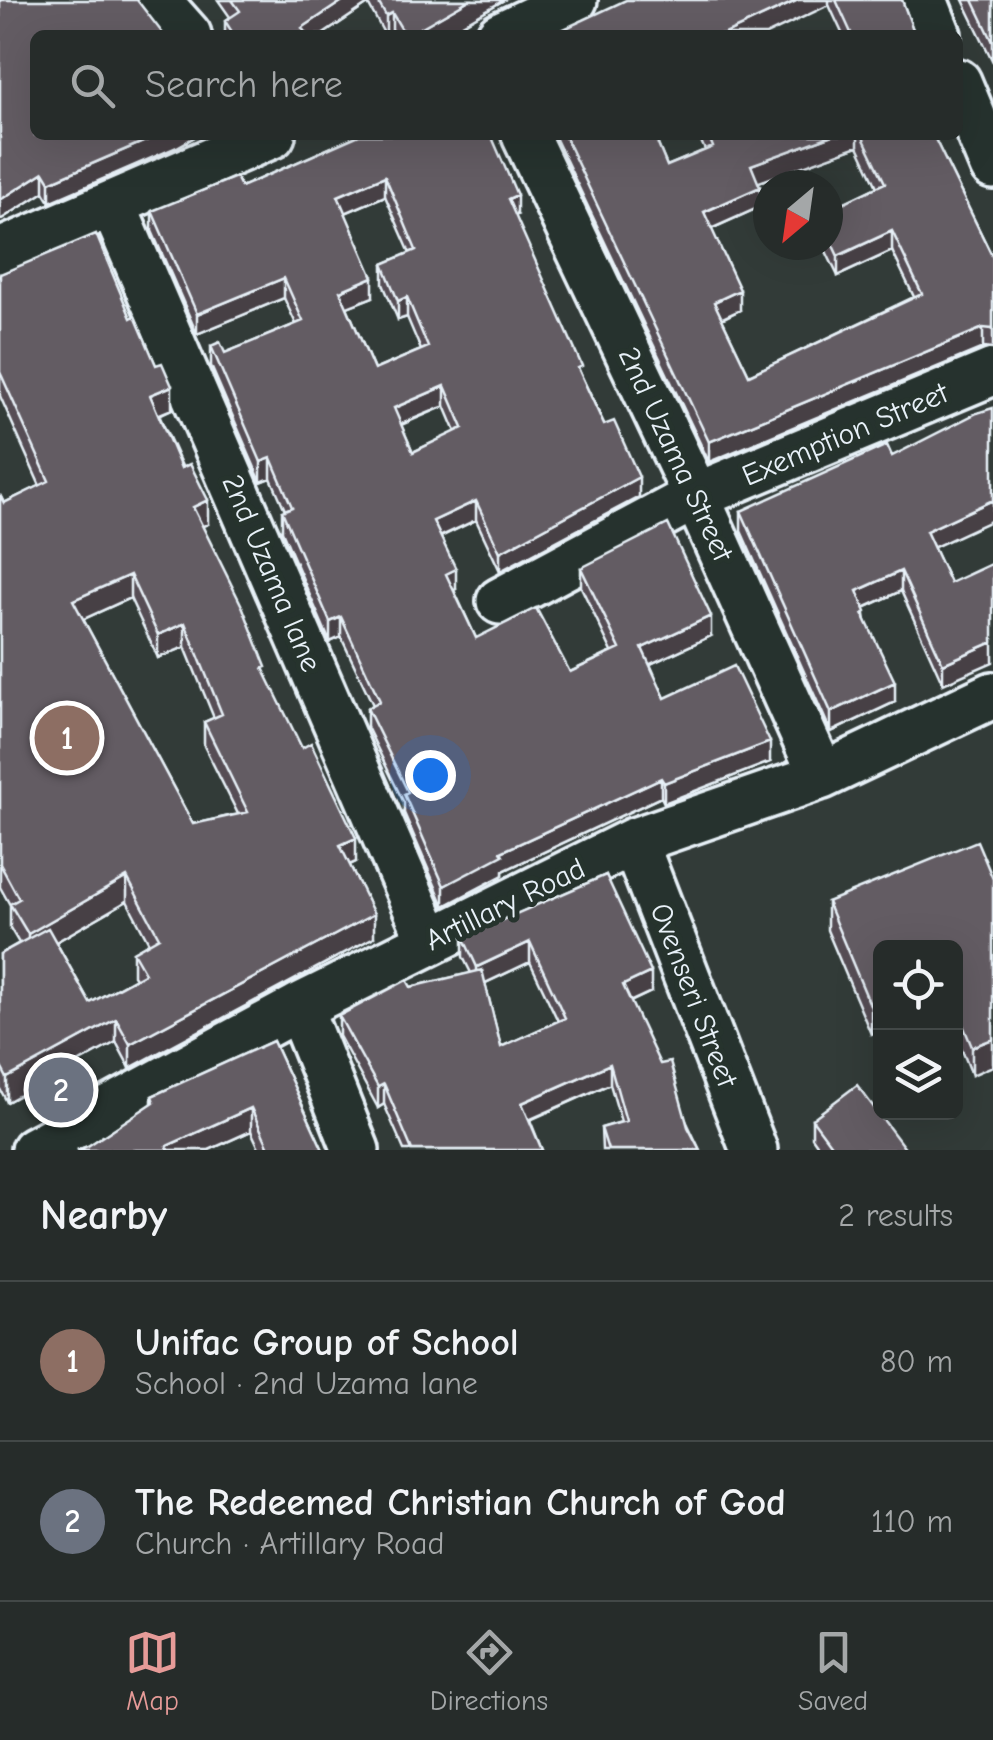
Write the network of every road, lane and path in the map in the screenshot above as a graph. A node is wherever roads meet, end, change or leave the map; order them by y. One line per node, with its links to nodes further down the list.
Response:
1 (157, 0): 4 (street)
2 (574, 0): 5 (street)
3 (924, 0): 6 (street)
4 (184, 30)
5 (511, 30)
6 (936, 30)
7 (963, 94): 10 (street)
8 (261, 140): 11 (street)
9 (528, 140): 14 (street, 2nd Uzama Street)
10 (993, 166)
11 (113, 206): 12 (street); 19 (street, 2nd Uzama lane)
12 (0, 252)
13 (993, 372): 14 (street, Exemption Street)
14 (696, 496): 15 (street, Exemption Street); 17 (street, 2nd Uzama Street)
15 (500, 601)
16 (993, 696): 17 (street, Artillary Road)
17 (822, 776): 18 (street, Artillary Road)
18 (634, 841): 19 (street, Artillary Road); 23 (street, Ovenseri Street)
19 (430, 940): 20 (street, Artillary Road)
20 (299, 1006): 21 (street, Artillary Road); 22 (street)
21 (34, 1150)
22 (356, 1150)
23 (754, 1150)

